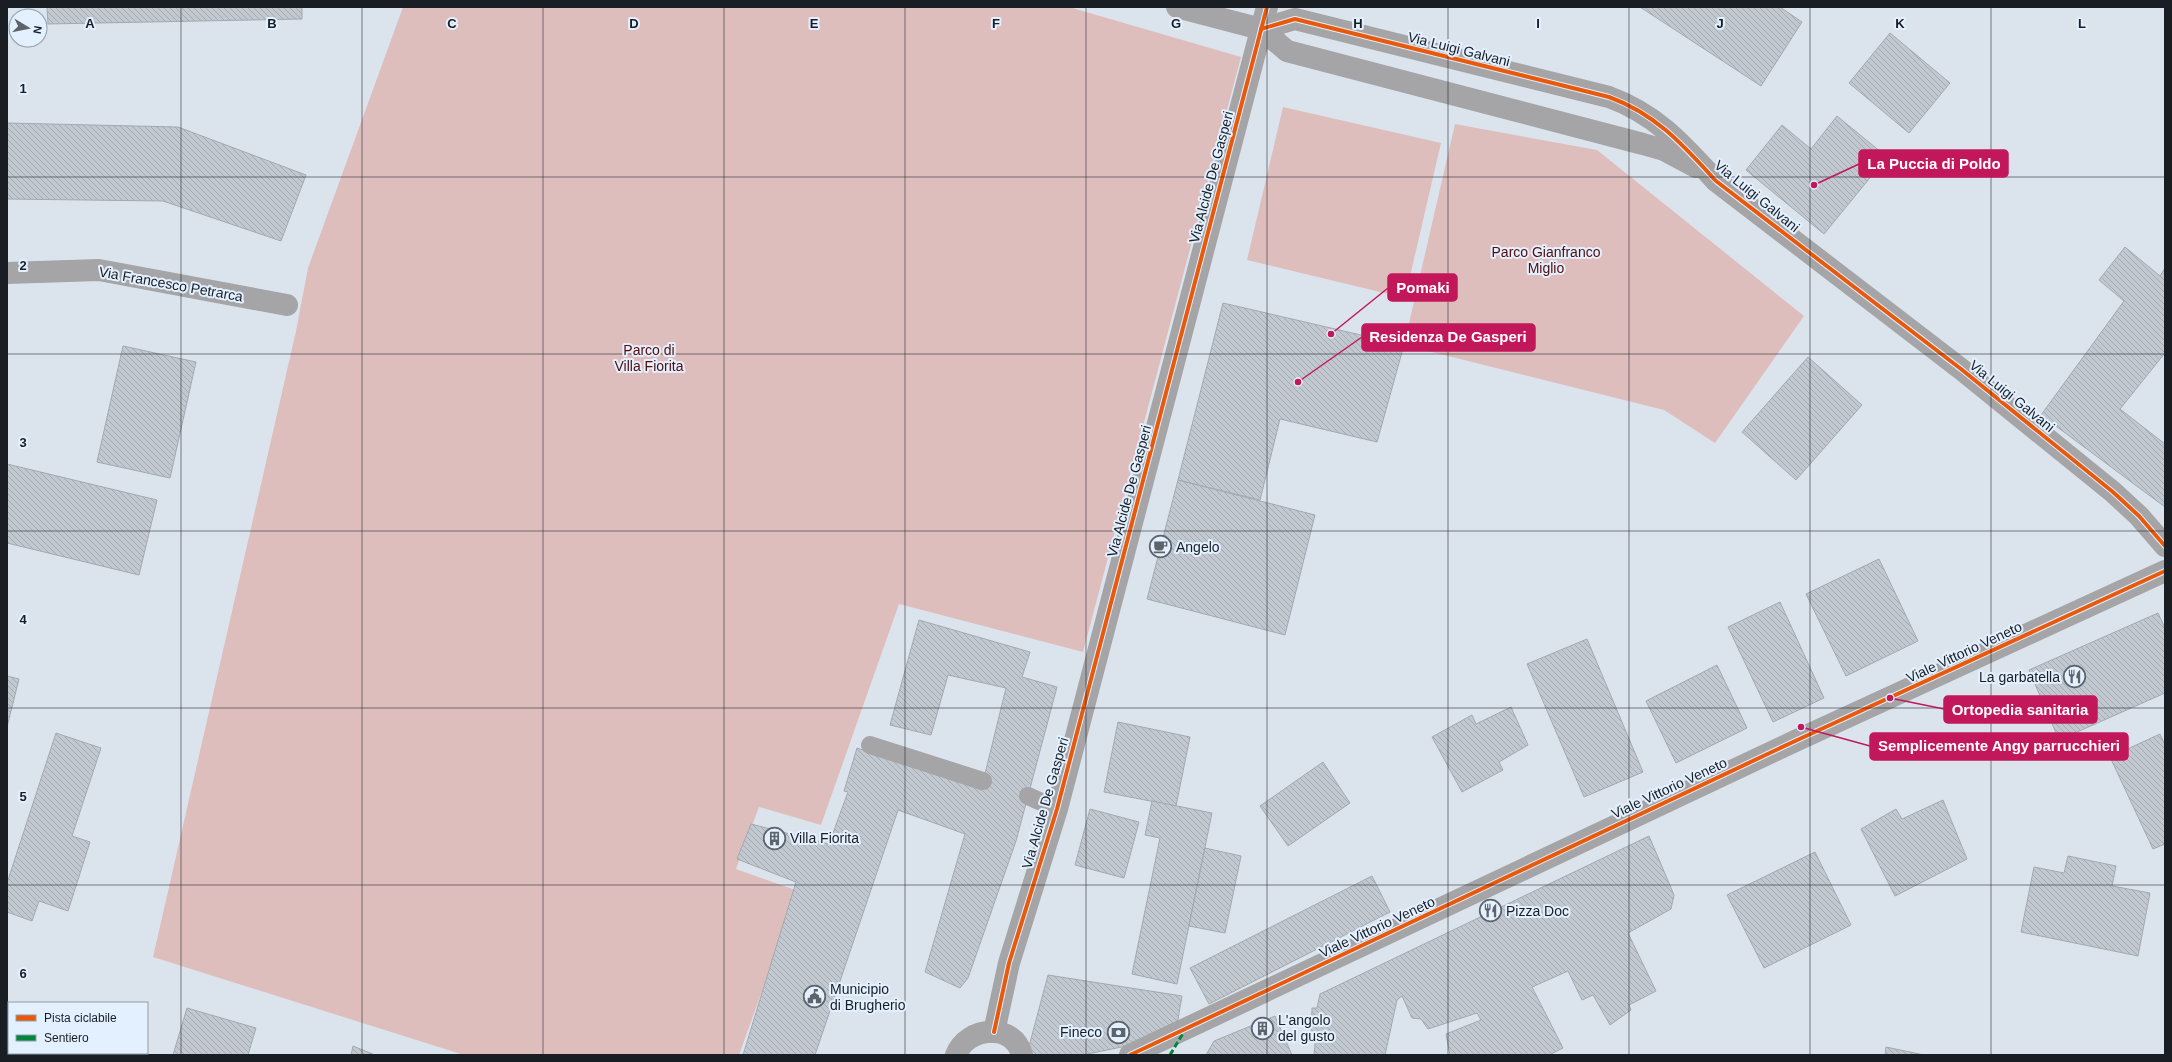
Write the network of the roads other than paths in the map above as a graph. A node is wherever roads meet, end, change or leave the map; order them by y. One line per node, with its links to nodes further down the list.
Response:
1 (1177, 7): 3 (street)
2 (1267, 7): 3 (street, Via Alcide De Gasperi)
3 (1261, 29): 4 (street); 4 (street, Via Luigi Galvani); 12 (street, Via Alcide De Gasperi)
4 (1716, 181): 7 (street, Via Luigi Galvani)
5 (7, 273): 6 (street, Via Francesco Petrarca)
6 (287, 305)
7 (2165, 546)
8 (2165, 571): 13 (street, Viale Vittorio Veneto)
9 (870, 745): 10 (lane)
10 (983, 781)
11 (1028, 796): 12 (lane)
12 (1057, 809): 14 (street, Via Alcide De Gasperi)
13 (1186, 1030): 17 (street, Viale Vittorio Veneto); 18 (street)
14 (994, 1032): 15 (street); 16 (street)
15 (956, 1055)
16 (1022, 1055)
17 (1130, 1055)
18 (1170, 1055)

